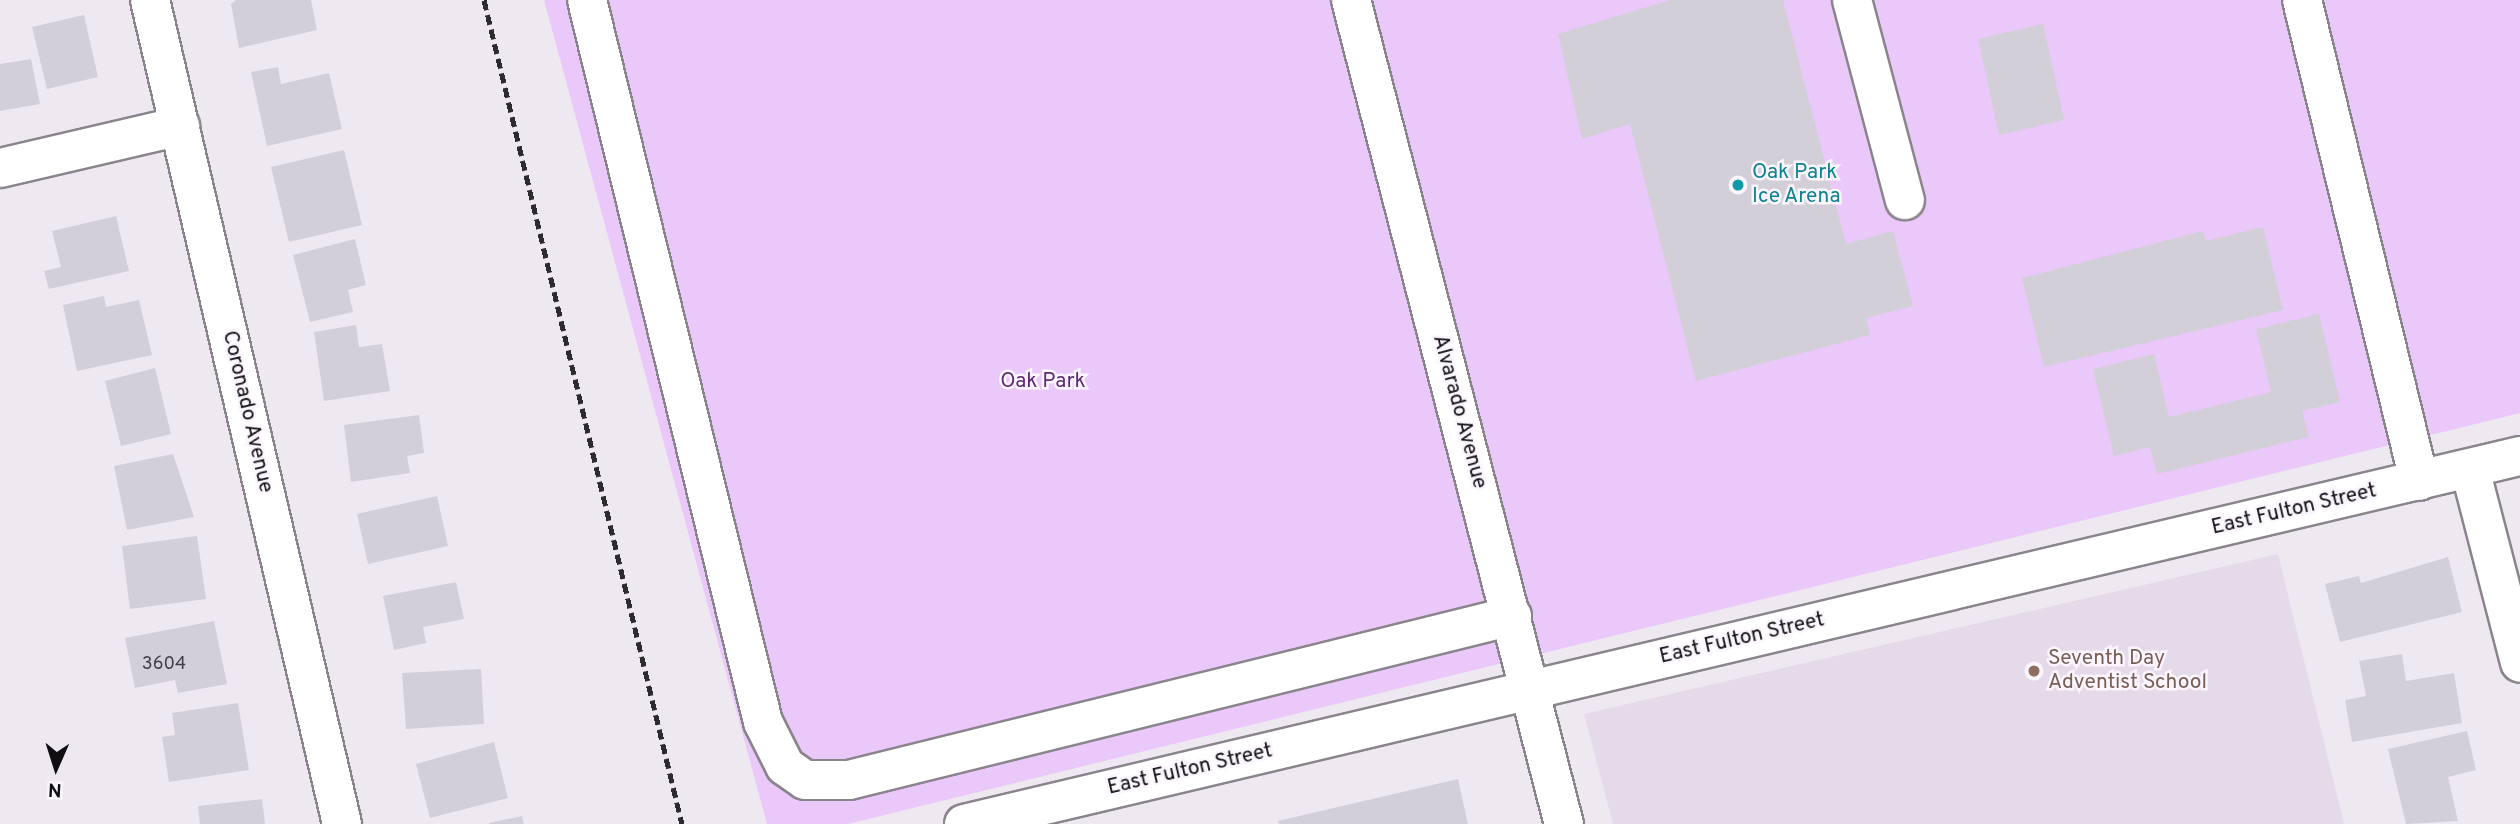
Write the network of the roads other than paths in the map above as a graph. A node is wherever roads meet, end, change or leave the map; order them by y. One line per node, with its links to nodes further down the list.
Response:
1 (150, 0): 6 (street, Coronado Avenue)
2 (587, 0): 12 (street)
3 (1352, 0): 12 (street, Alvarado Avenue)
4 (1852, 0): 8 (street)
5 (2302, 0): 11 (street)
6 (180, 126): 7 (street); 15 (street, Coronado Avenue)
7 (0, 168)
8 (1905, 200)
9 (2520, 456): 10 (street, East Fulton Street)
10 (2470, 469): 11 (street, East Fulton Street); 13 (street)
11 (2419, 481): 14 (street, East Fulton Street)
12 (1512, 616): 14 (street, Alvarado Avenue)
13 (2520, 663)
14 (1531, 689): 16 (street, East Fulton Street); 17 (street, Alvarado Avenue)
15 (342, 824)
16 (964, 824)
17 (1564, 824)

